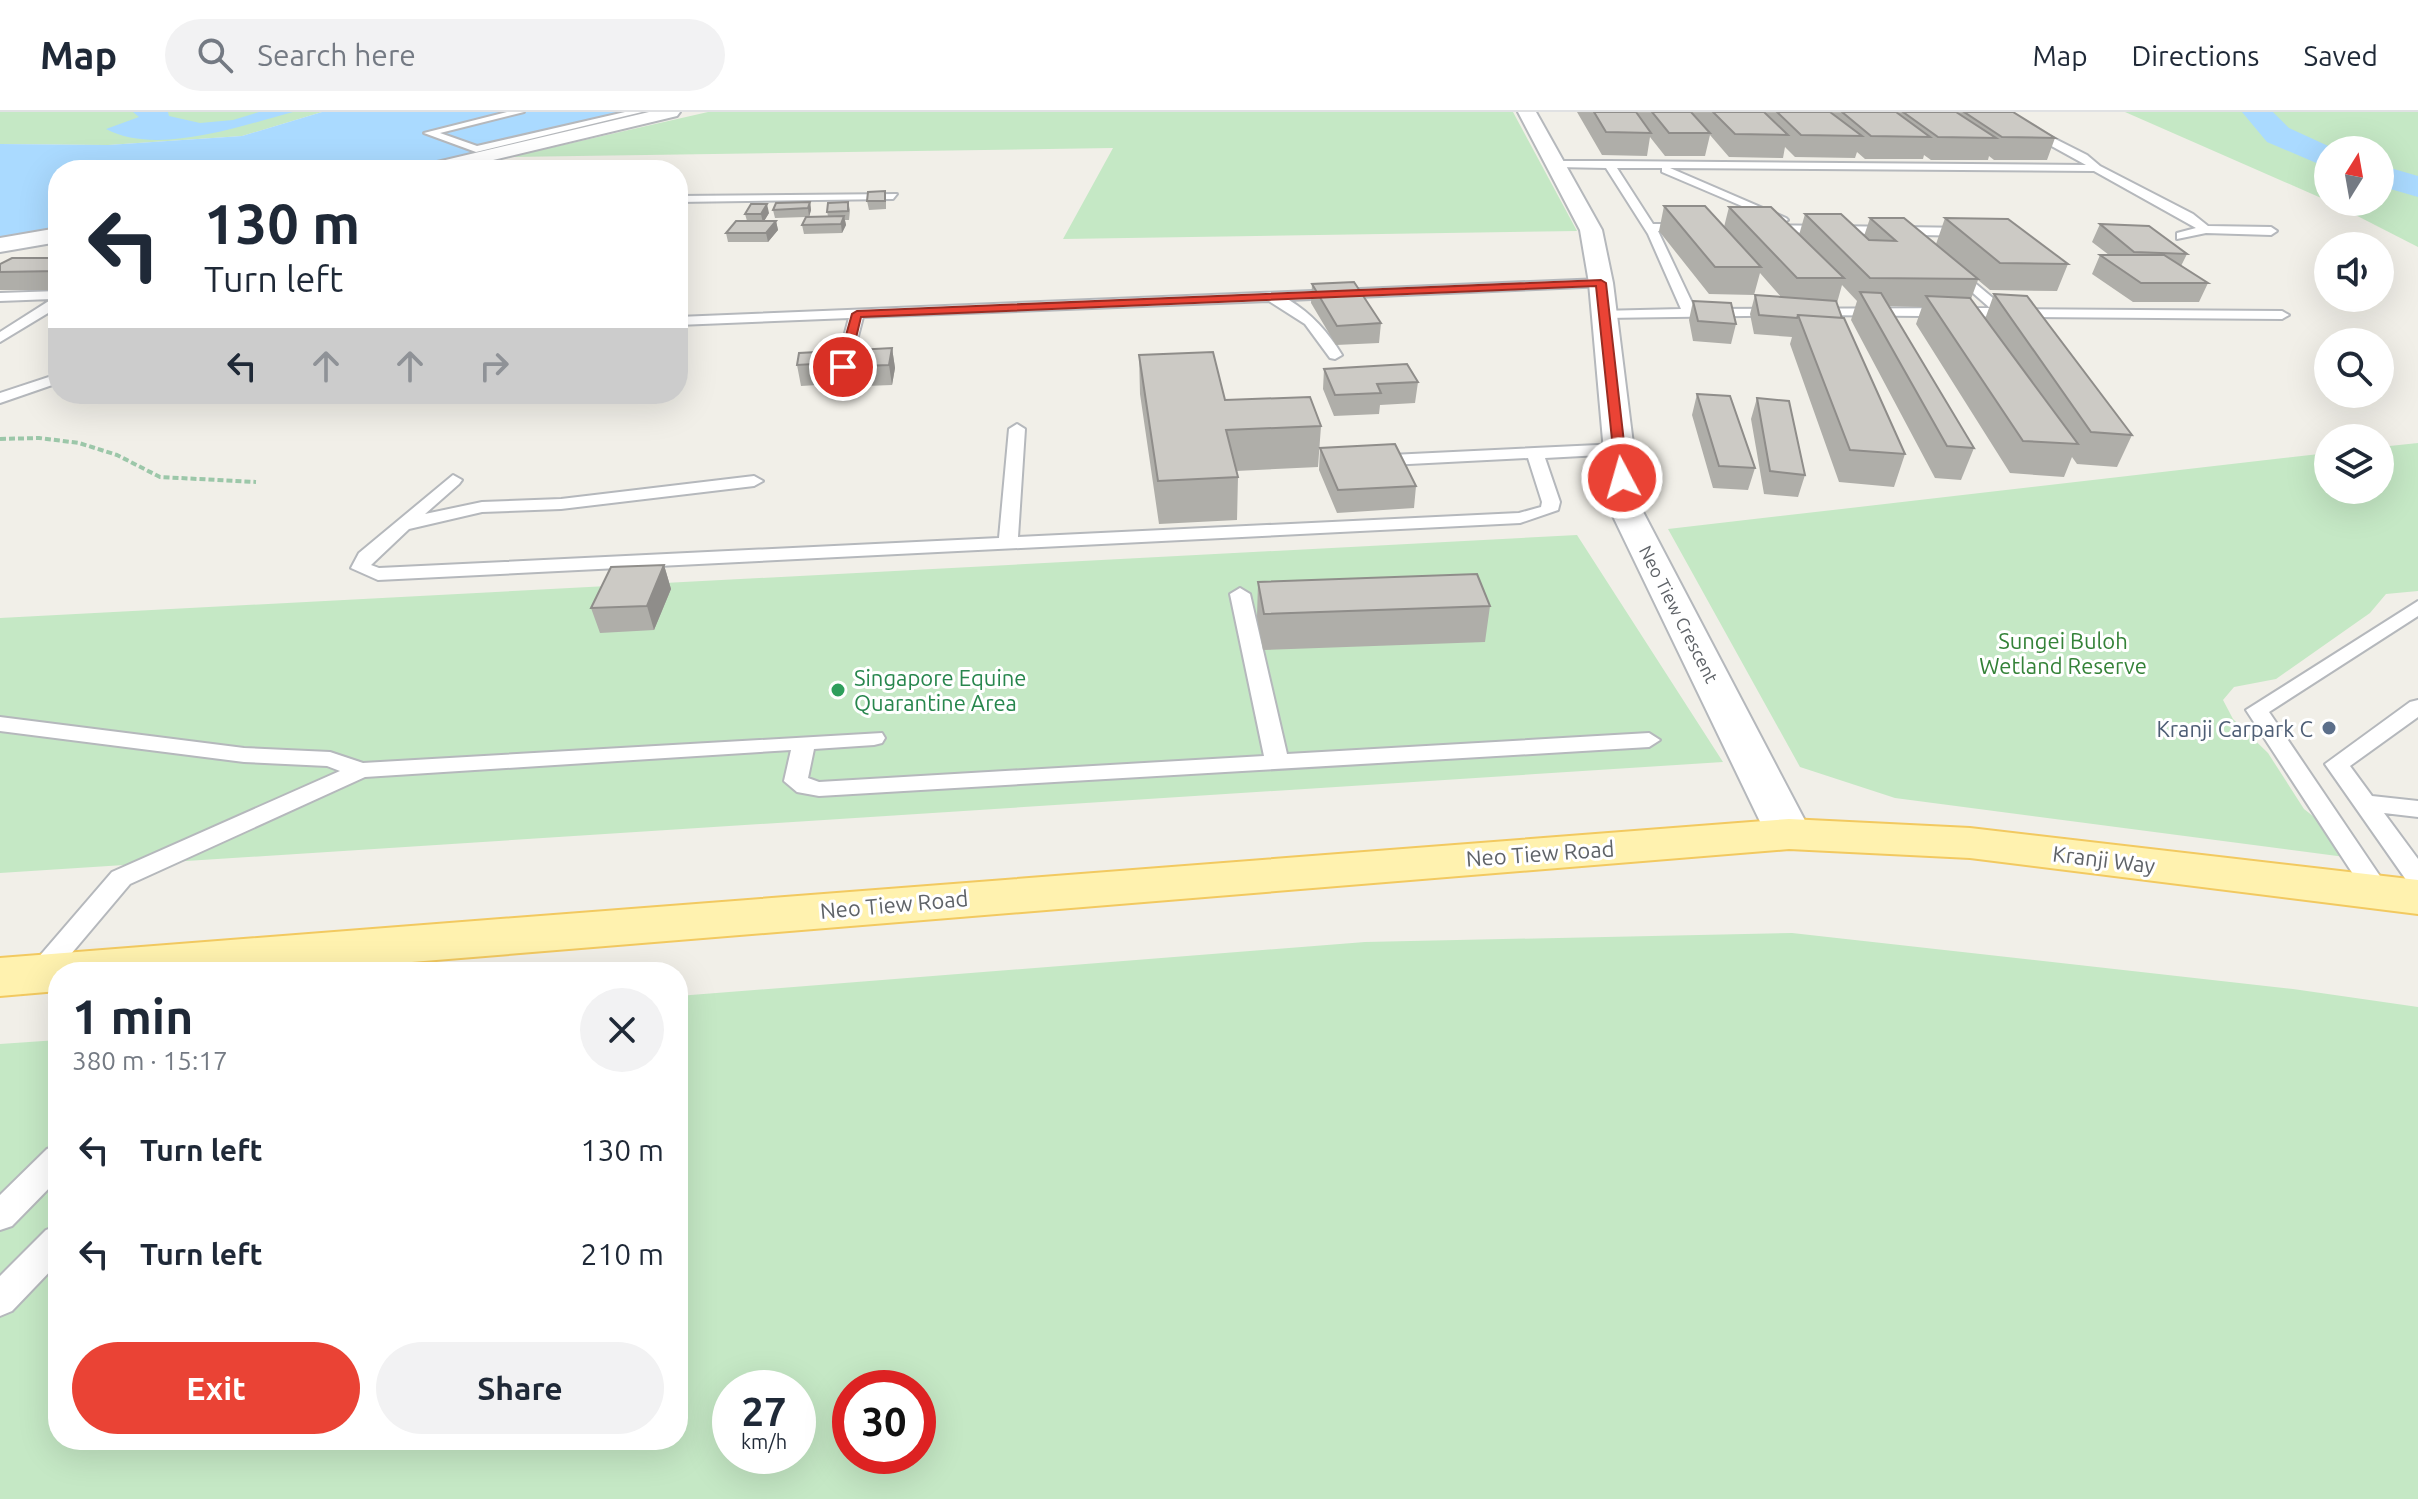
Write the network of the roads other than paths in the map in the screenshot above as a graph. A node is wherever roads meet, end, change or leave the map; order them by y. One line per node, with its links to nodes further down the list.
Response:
1 (519, 112): 2 (lane)
2 (637, 112)
3 (671, 112): 8 (street)
4 (1527, 112): 9 (street, Neo Tiew Crescent)
5 (1995, 112): 7 (lane)
6 (1990, 125): 7 (lane)
7 (2020, 126): 13 (lane)
8 (469, 160)
9 (1556, 164): 10 (lane); 34 (street, Neo Tiew Crescent)
10 (1609, 164): 11 (lane); 19 (lane)
11 (1651, 164): 12 (lane); 14 (lane)
12 (1768, 166): 13 (lane); 14 (lane)
13 (2096, 168): 23 (lane)
14 (1683, 177): 22 (lane)
15 (901, 180): 16 (lane)
16 (893, 196): 17 (lane); 18 (lane)
17 (688, 199)
18 (885, 213)
19 (1649, 227): 20 (lane); 39 (lane)
20 (1711, 228)
21 (1757, 229): 22 (lane)
22 (1803, 229): 24 (lane)
23 (2205, 229): 26 (lane); 28 (lane)
24 (1845, 230): 25 (lane); 31 (lane)
25 (1910, 231): 27 (lane); 32 (lane)
26 (2271, 231)
27 (1986, 232)
28 (2181, 236)
29 (48, 237): 30 (street)
30 (0, 245)
31 (1863, 248)
32 (1933, 251)
33 (1945, 262): 40 (lane)
34 (1601, 283): 36 (lane); 42 (street, Neo Tiew Crescent)
35 (0, 297): 37 (lane)
36 (1272, 297): 41 (lane); 46 (lane)
37 (48, 298)
38 (48, 305): 45 (lane)
39 (1690, 313): 40 (lane); 42 (lane)
40 (2003, 313): 43 (lane)
41 (857, 314): 44 (lane); 47 (lane)
42 (1604, 314): 52 (street, Neo Tiew Crescent)
43 (2282, 315)
44 (688, 321)
45 (0, 338)
46 (1335, 355)
47 (843, 367)
48 (48, 381): 49 (lane)
49 (0, 398)
50 (1017, 429): 59 (lane)
51 (1396, 436): 54 (lane)
52 (1619, 449): 53 (lane); 71 (street, Neo Tiew Crescent)
53 (1535, 453): 54 (lane); 59 (lane)
54 (1410, 459): 55 (lane)
55 (1359, 461)
56 (453, 480): 58 (lane)
57 (754, 481): 58 (lane)
58 (403, 525): 59 (lane)
59 (1008, 545)
60 (1240, 594): 67 (lane)
61 (2418, 607): 72 (lane)
62 (2418, 707): 69 (lane)
63 (0, 724): 68 (lane)
64 (874, 738): 66 (lane)
65 (1649, 740): 67 (lane)
66 (804, 742): 67 (lane); 68 (lane)
67 (1277, 762)
68 (361, 770): 76 (lane)
69 (2365, 803): 70 (lane); 72 (lane)
70 (2418, 809)
71 (1789, 834): 72 (main road, Kranji Way); 73 (main road, Neo Tiew Road)
72 (2404, 889)
73 (324, 961): 74 (main road, Neo Tiew Road)
74 (300, 962)
75 (48, 974): 76 (main road, Neo Tiew Road)
76 (19, 975)
77 (48, 1168): 78 (lane)
78 (0, 1216)
79 (48, 1250): 80 (lane)
80 (0, 1300)

